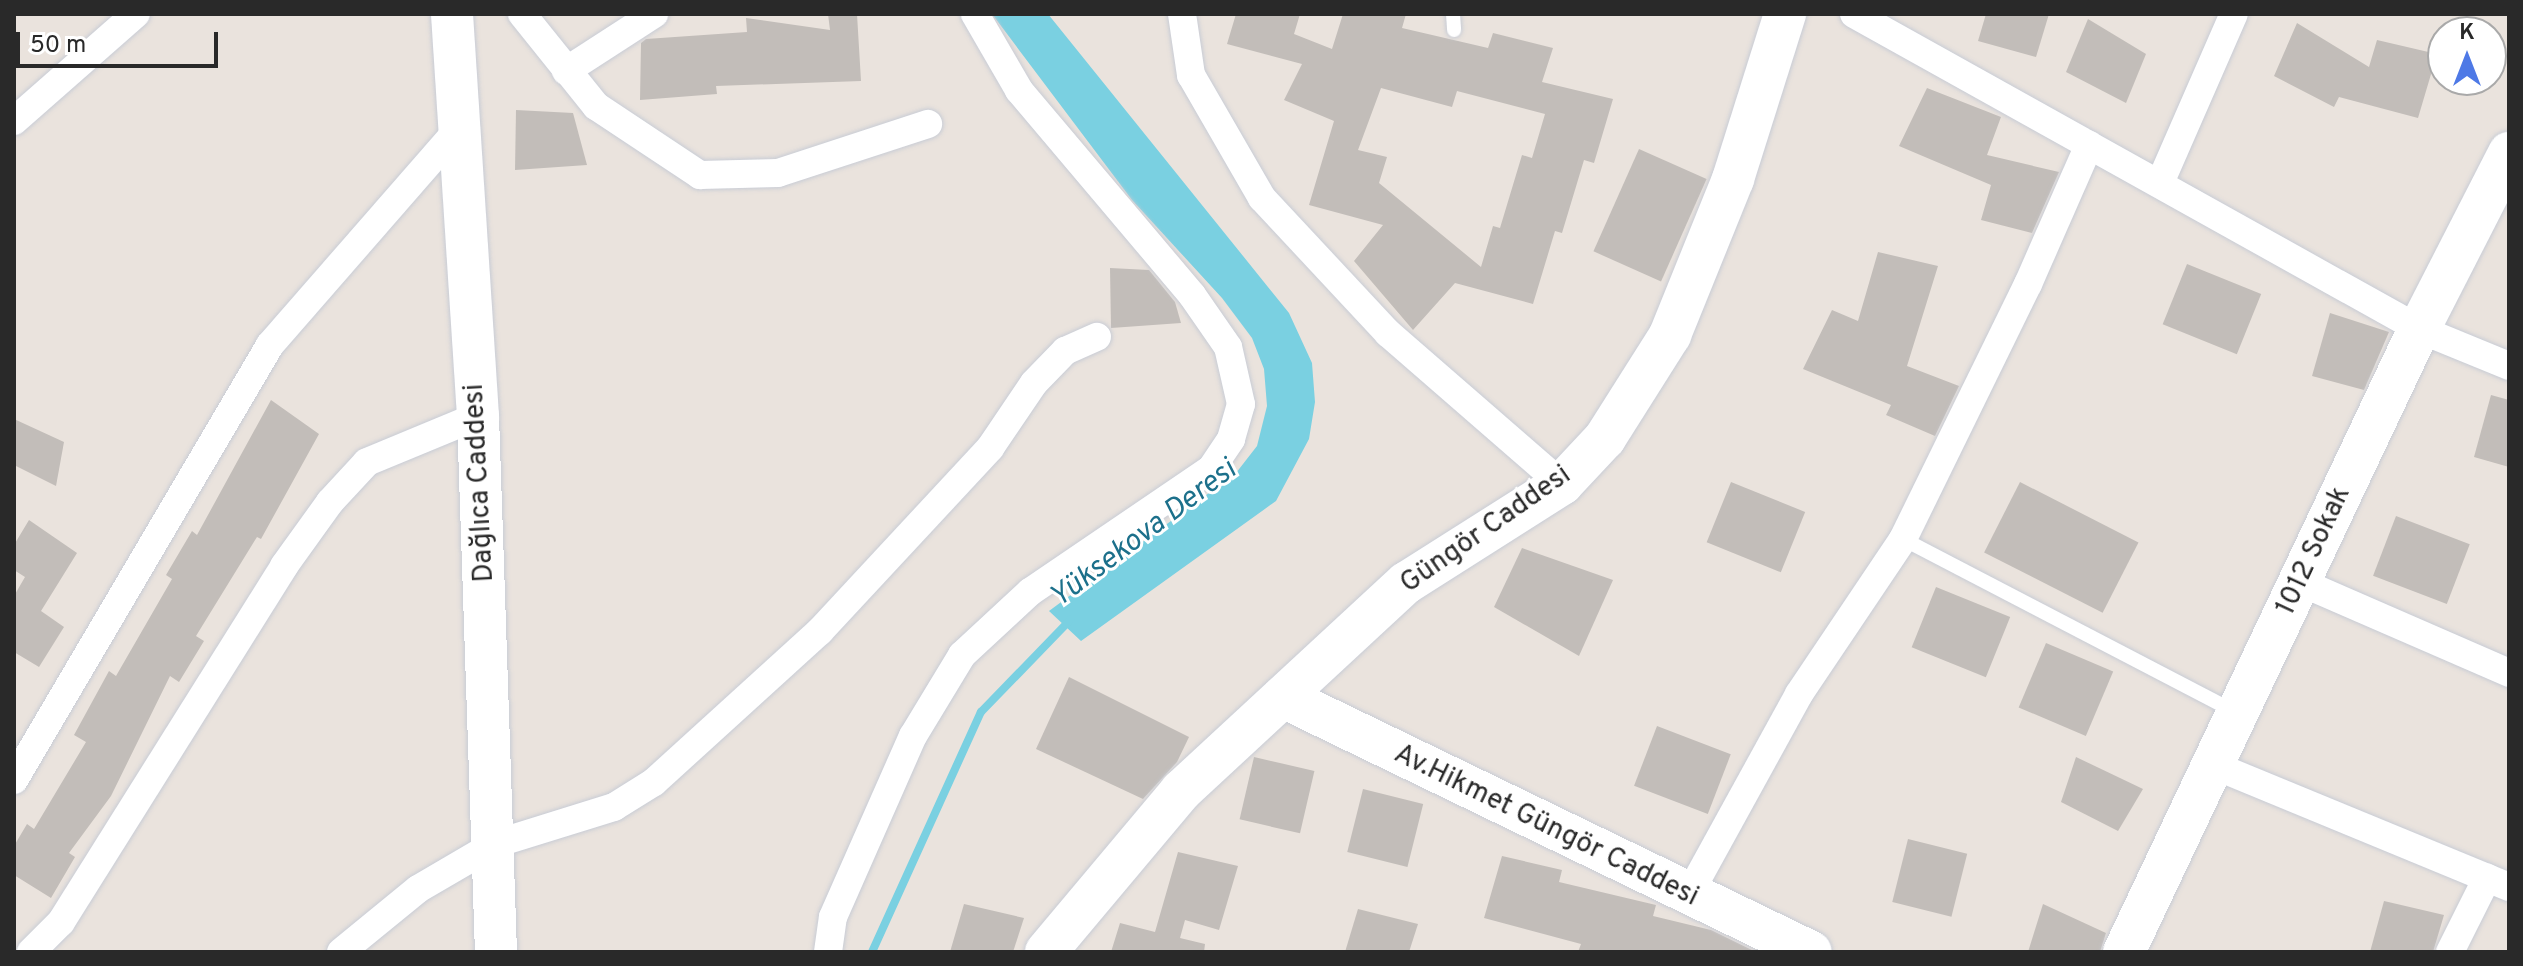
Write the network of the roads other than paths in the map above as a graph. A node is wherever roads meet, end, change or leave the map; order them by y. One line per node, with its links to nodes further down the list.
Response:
1 (136, 14): 13 (street)
2 (452, 14): 15 (street, Dağlıca Caddesi)
3 (522, 14): 12 (street)
4 (654, 14): 12 (street)
5 (975, 14): 37 (street)
6 (1182, 14): 23 (street)
7 (1453, 14): 11 (lane)
8 (1854, 14): 16 (street)
9 (2234, 14): 18 (street)
10 (1775, 18): 23 (street, Güngör Caddesi)
11 (1454, 30)
12 (566, 71): 14 (street)
13 (14, 121)
14 (928, 124)
15 (460, 127): 22 (street, Dağlıca Caddesi); 30 (street)
16 (2089, 145): 18 (street); 24 (street)
17 (2509, 153): 19 (street, 1012 Sokak)
18 (2160, 183): 19 (street)
19 (2419, 329): 21 (street); 25 (street, 1012 Sokak)
20 (1097, 337): 31 (street)
21 (2509, 366)
22 (478, 416): 31 (street, Dağlıca Caddesi); 34 (street)
23 (1562, 484): 27 (street, Güngör Caddesi)
24 (1903, 539): 28 (lane); 33 (street)
25 (2300, 582): 26 (street); 28 (street, 1012 Sokak)
26 (2509, 673)
27 (1283, 697): 33 (street, Av.Hikmet Güngör Caddesi); 38 (street, Güngör Caddesi)
28 (2237, 713): 29 (street, 1012 Sokak)
29 (2213, 765): 32 (street); 40 (street, 1012 Sokak)
30 (14, 780)
31 (495, 844): 35 (street); 36 (street, Dağlıca Caddesi)
32 (2498, 882): 41 (street)
33 (1688, 896): 39 (street, Av.Hikmet Güngör Caddesi)
34 (31, 952)
35 (341, 952)
36 (496, 952)
37 (828, 952)
38 (1046, 952)
39 (1811, 952)
40 (2124, 952)
41 (2450, 952)

